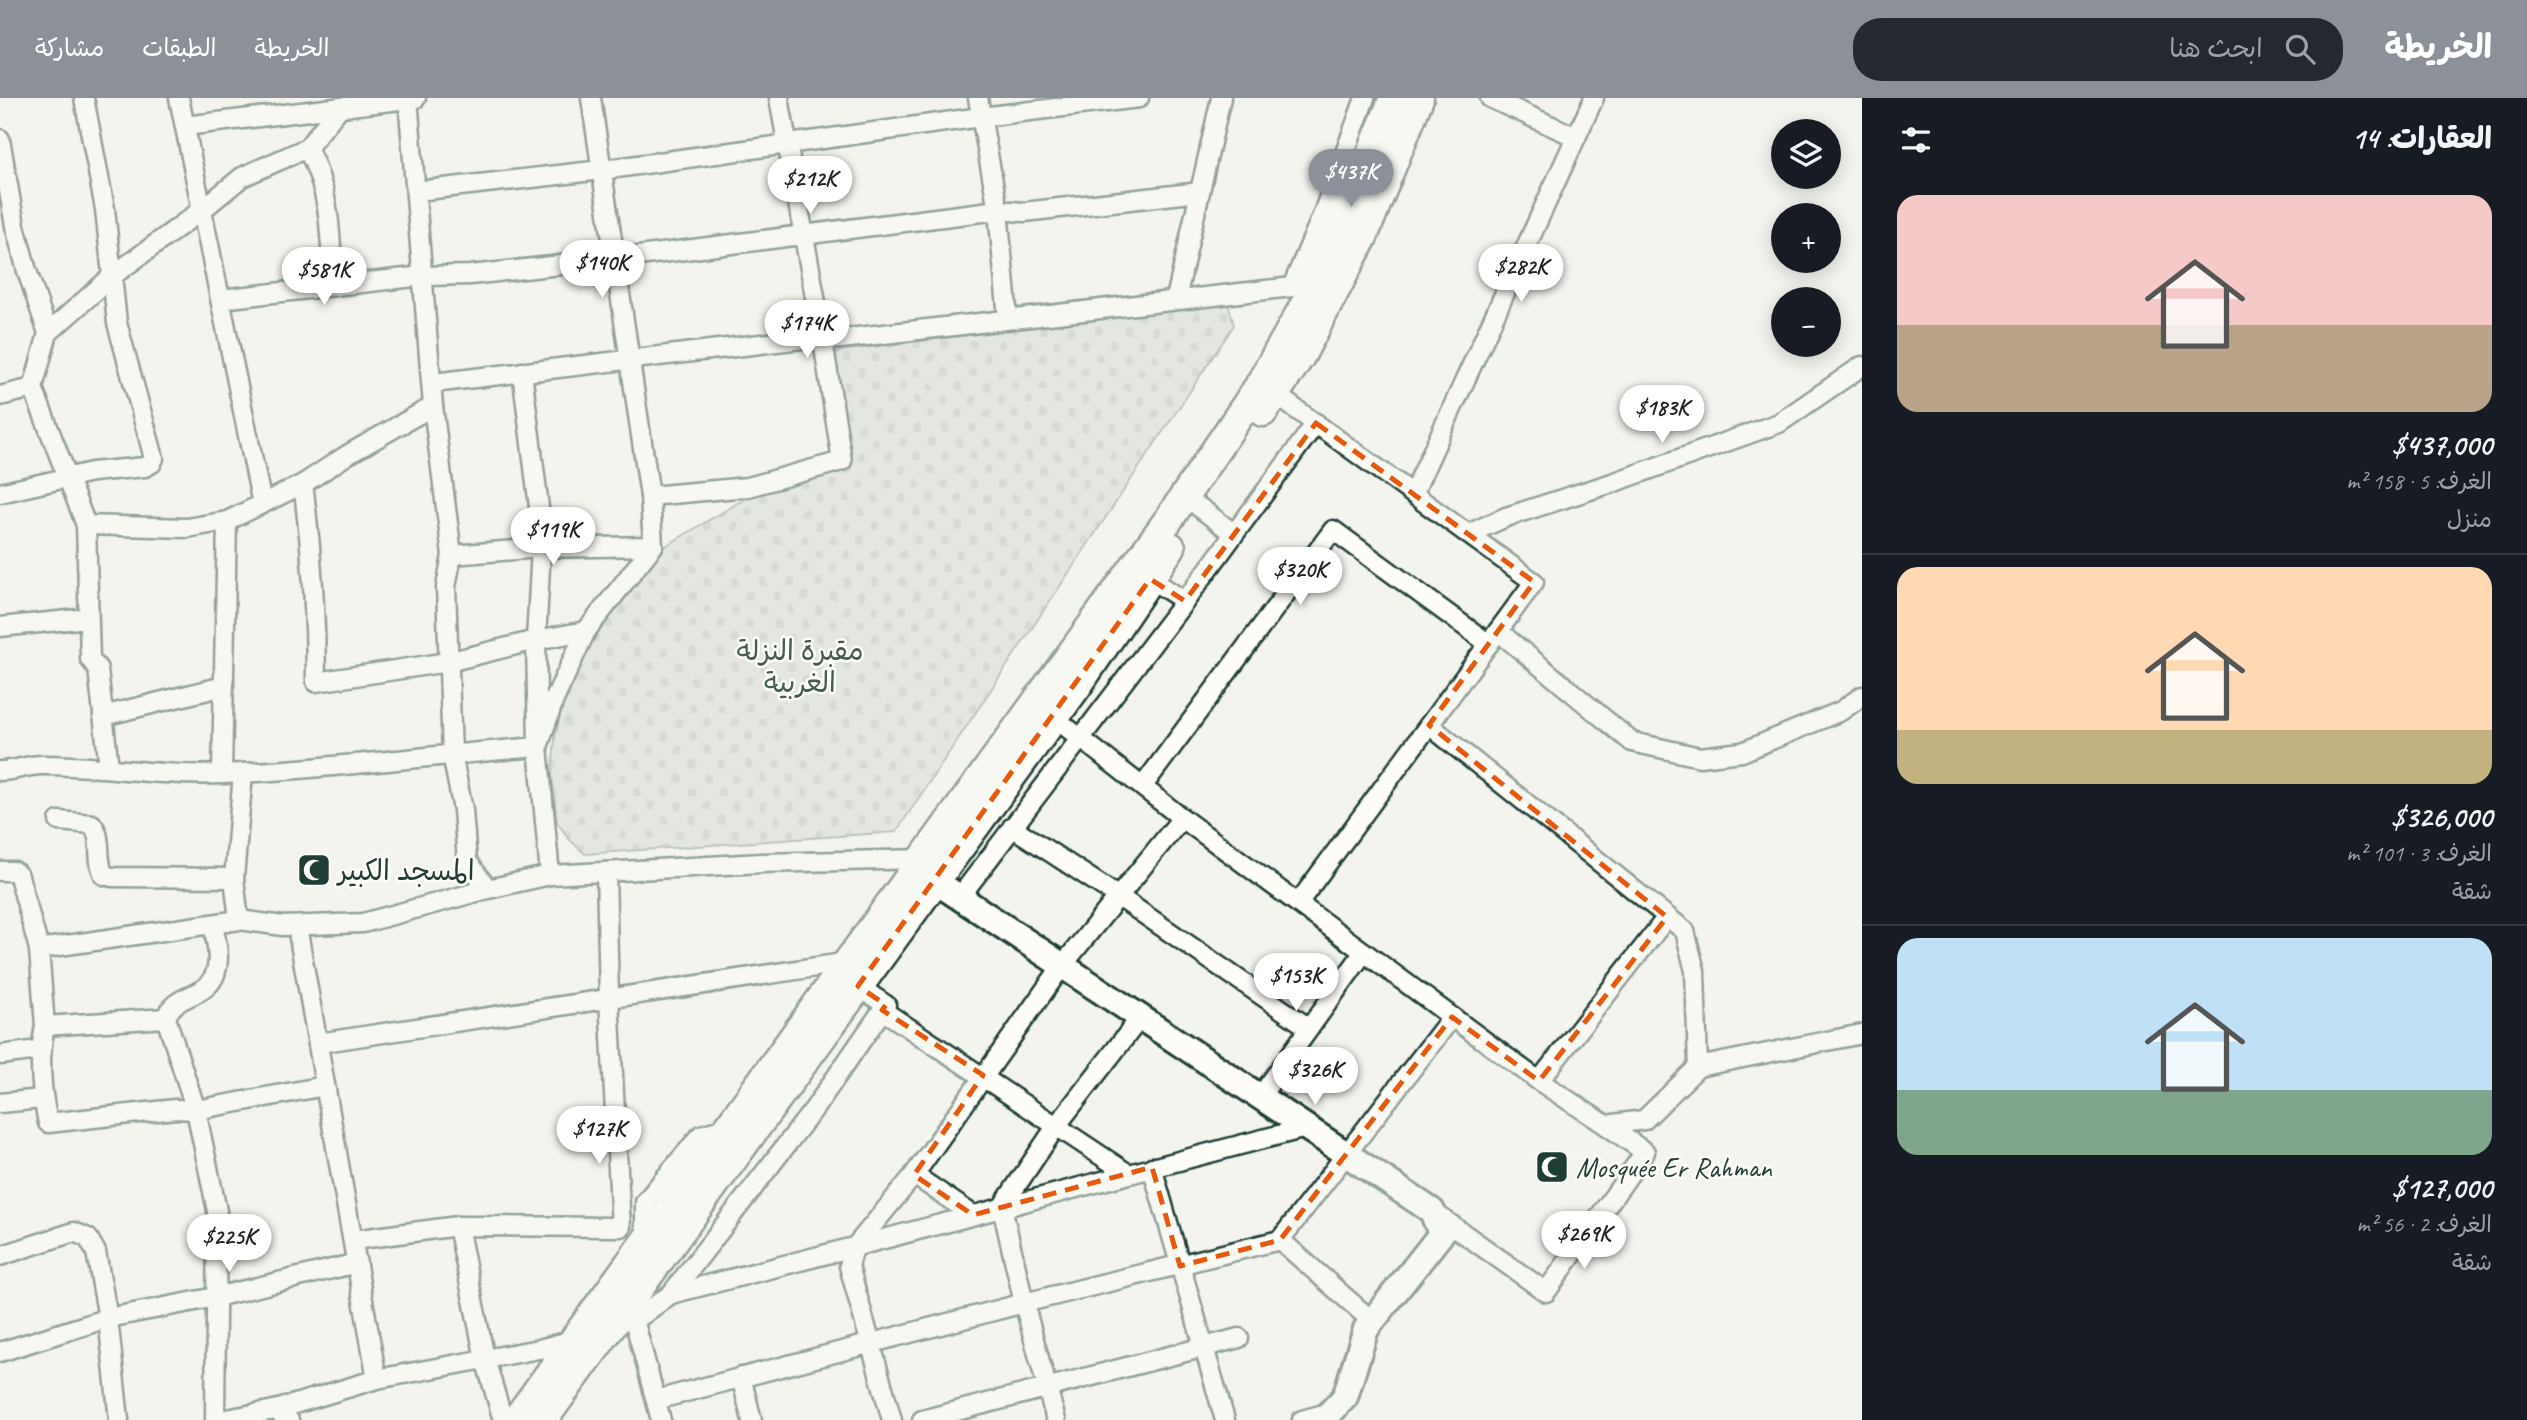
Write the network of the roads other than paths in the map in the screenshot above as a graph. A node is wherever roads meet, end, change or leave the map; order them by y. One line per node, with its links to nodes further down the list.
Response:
1 (84, 98): 32 (street)
2 (179, 98): 18 (street)
3 (408, 98): 4 (street); 16 (street); 24 (street)
4 (416, 98)
5 (591, 98): 23 (street)
6 (779, 98): 21 (street)
7 (978, 98): 17 (street)
8 (1139, 98): 15 (street)
9 (1221, 98): 25 (street)
10 (1365, 98): 28 (street)
11 (1394, 98): 28 (main road)
12 (1419, 98): 28 (main road)
13 (1490, 98): 19 (street)
14 (1594, 98): 19 (street)
15 (1094, 101): 17 (street)
16 (340, 107): 18 (street); 22 (street)
17 (981, 117): 21 (street); 27 (street)
18 (185, 126): 26 (street)
19 (1576, 137): 53 (street)
20 (0, 139): 39 (street)
21 (787, 146): 23 (street); 29 (street)
22 (307, 148): 26 (street); 34 (street)
23 (602, 170): 24 (street); 30 (street)
24 (417, 191): 31 (street)
25 (1200, 192): 27 (street); 37 (street)
26 (203, 209): 32 (street); 36 (street)
27 (998, 210): 29 (street); 38 (street)
28 (1342, 226): 33 (main road); 35 (street); 46 (main road)
29 (804, 236): 30 (street); 40 (street)
30 (615, 259): 31 (street); 41 (street)
31 (423, 276): 34 (street); 44 (street)
32 (111, 277): 39 (street); 50 (street)
33 (1320, 278): 35 (street); 74 (main road)
34 (333, 286): 36 (street)
35 (1292, 287): 37 (street)
36 (221, 299): 55 (street)
37 (1176, 299): 38 (street)
38 (1008, 318): 40 (street)
39 (48, 333): 45 (street)
40 (823, 341): 41 (street); 54 (street)
41 (630, 359): 43 (street); 54 (street)
42 (1862, 366): 60 (street)
43 (522, 372): 44 (street); 62 (street)
44 (433, 383): 48 (street)
45 (33, 388): 47 (street); 50 (street)
46 (1275, 394): 49 (street); 56 (main road)
47 (0, 396)
48 (433, 406): 51 (street); 63 (street)
49 (1316, 423): 53 (street); 59 (street)
50 (69, 478): 52 (street); 58 (street)
51 (303, 484): 55 (street); 71 (street)
52 (0, 492)
53 (1413, 494): 60 (street)
54 (650, 496): 61 (street)
55 (262, 504): 57 (street)
56 (1199, 507): 59 (street); 64 (main road)
57 (227, 521): 58 (street); 72 (street)
58 (86, 525): 66 (street)
59 (1233, 533): 65 (street)
60 (1468, 534): 69 (street)
61 (653, 546): 62 (street); 68 (street)
62 (540, 548): 63 (street); 70 (street)
63 (452, 555): 71 (street)
64 (1150, 579): 65 (street); 74 (main road)
65 (1185, 601): 77 (street)
66 (88, 618): 67 (street); 75 (street)
67 (0, 627)
68 (586, 631): 70 (street); 78 (street)
69 (1493, 638): 73 (street); 76 (street); 84 (street)
70 (536, 640): 71 (street); 78 (street)
71 (448, 662): 79 (street)
72 (224, 686): 75 (street); 83 (street)
73 (1862, 696)
74 (1045, 710): 77 (street); 88 (main road)
75 (103, 716): 80 (street)
76 (1429, 725): 96 (street); 97 (street)
77 (1081, 737): 84 (street); 87 (street)
78 (538, 747): 79 (street); 91 (street)
79 (452, 754): 82 (street); 93 (street)
80 (109, 768): 81 (street); 83 (street)
81 (0, 771)
82 (243, 773): 83 (street); 92 (street)
83 (222, 774)
84 (1143, 786): 85 (street)
85 (1182, 818): 94 (street); 96 (street)
86 (59, 821): 92 (street)
87 (1012, 827): 94 (street); 95 (street)
88 (929, 870): 90 (street); 95 (street); 104 (main road)
89 (0, 871): 101 (street)
90 (606, 872): 91 (street); 105 (street)
91 (550, 875): 93 (street)
92 (234, 878): 98 (street)
93 (488, 889): 100 (street)
94 (1119, 897): 103 (street); 111 (street)
95 (959, 898): 103 (street)
96 (1299, 902): 102 (street)
97 (1667, 917): 116 (street); 118 (street)
98 (239, 920): 99 (street); 100 (street)
99 (213, 924): 101 (street); 108 (street)
100 (297, 926): 113 (street)
101 (39, 949): 110 (street)
102 (1364, 952): 107 (street); 111 (street)
103 (1062, 966): 109 (street); 117 (street)
104 (853, 974): 105 (street); 106 (street); 136 (main road); 146 (main road)
105 (609, 998): 113 (street); 135 (street)
106 (882, 1010): 117 (street); 143 (street)
107 (1452, 1017): 118 (street); 127 (street)
108 (166, 1018): 110 (street); 123 (street)
109 (1140, 1018): 120 (street); 124 (street)
110 (45, 1026): 114 (street)
111 (1309, 1028): 120 (street)
112 (1862, 1034): 116 (street)
113 (318, 1043): 119 (street)
114 (40, 1050): 115 (street); 121 (street)
115 (0, 1055)
116 (1698, 1067): 125 (street)
117 (983, 1075): 124 (street); 130 (street)
118 (1539, 1081): 125 (street)
119 (326, 1086): 123 (street); 137 (street)
120 (1260, 1097): 126 (street)
121 (43, 1099): 122 (street); 123 (street)
122 (0, 1103)
123 (196, 1110): 144 (street)
124 (1057, 1125): 129 (street); 131 (street)
125 (1606, 1125): 132 (street)
126 (1306, 1128): 127 (street); 128 (street)
127 (1346, 1155): 132 (street); 138 (street)
128 (1152, 1167): 129 (street); 142 (street)
129 (1127, 1173): 131 (street)
130 (914, 1175): 133 (street); 139 (street)
131 (1002, 1208): 133 (street); 145 (street)
132 (1432, 1211): 148 (street)
133 (973, 1215): 139 (street)
134 (458, 1226): 135 (street); 137 (street); 154 (street)
135 (621, 1227): 136 (street)
136 (648, 1230): 150 (main road)
137 (353, 1240): 141 (street)
138 (1280, 1240): 142 (street); 148 (street)
139 (854, 1248): 143 (street); 151 (street)
140 (0, 1256): 147 (street)
141 (357, 1263): 144 (street); 156 (street)
142 (1180, 1266): 145 (street); 152 (street)
143 (671, 1294): 146 (street)
144 (216, 1297): 147 (street); 163 (street)
145 (1024, 1303): 151 (street); 157 (street)
146 (631, 1311): 158 (street); 167 (main road)
147 (108, 1318): 153 (street); 162 (street)
148 (1372, 1321): 160 (street)
149 (1239, 1338): 152 (street)
150 (575, 1340): 154 (street); 166 (main road)
151 (871, 1342): 155 (street); 170 (street)
152 (1204, 1349): 157 (street); 173 (street)
153 (0, 1352)
154 (485, 1359): 156 (street); 165 (street)
155 (741, 1377): 158 (street); 169 (street)
156 (377, 1379): 159 (street)
157 (1046, 1387): 171 (street); 172 (street)
158 (656, 1400): 168 (street)
159 (282, 1415): 161 (street)
160 (1327, 1416): 174 (street)
161 (242, 1418): 164 (street)
162 (120, 1420)
163 (215, 1420)
164 (221, 1420)
165 (503, 1420)
166 (516, 1420)
167 (543, 1420)
168 (662, 1420)
169 (752, 1420)
170 (892, 1420)
171 (922, 1420)
172 (1056, 1420)
173 (1225, 1420)
174 (1302, 1420)

